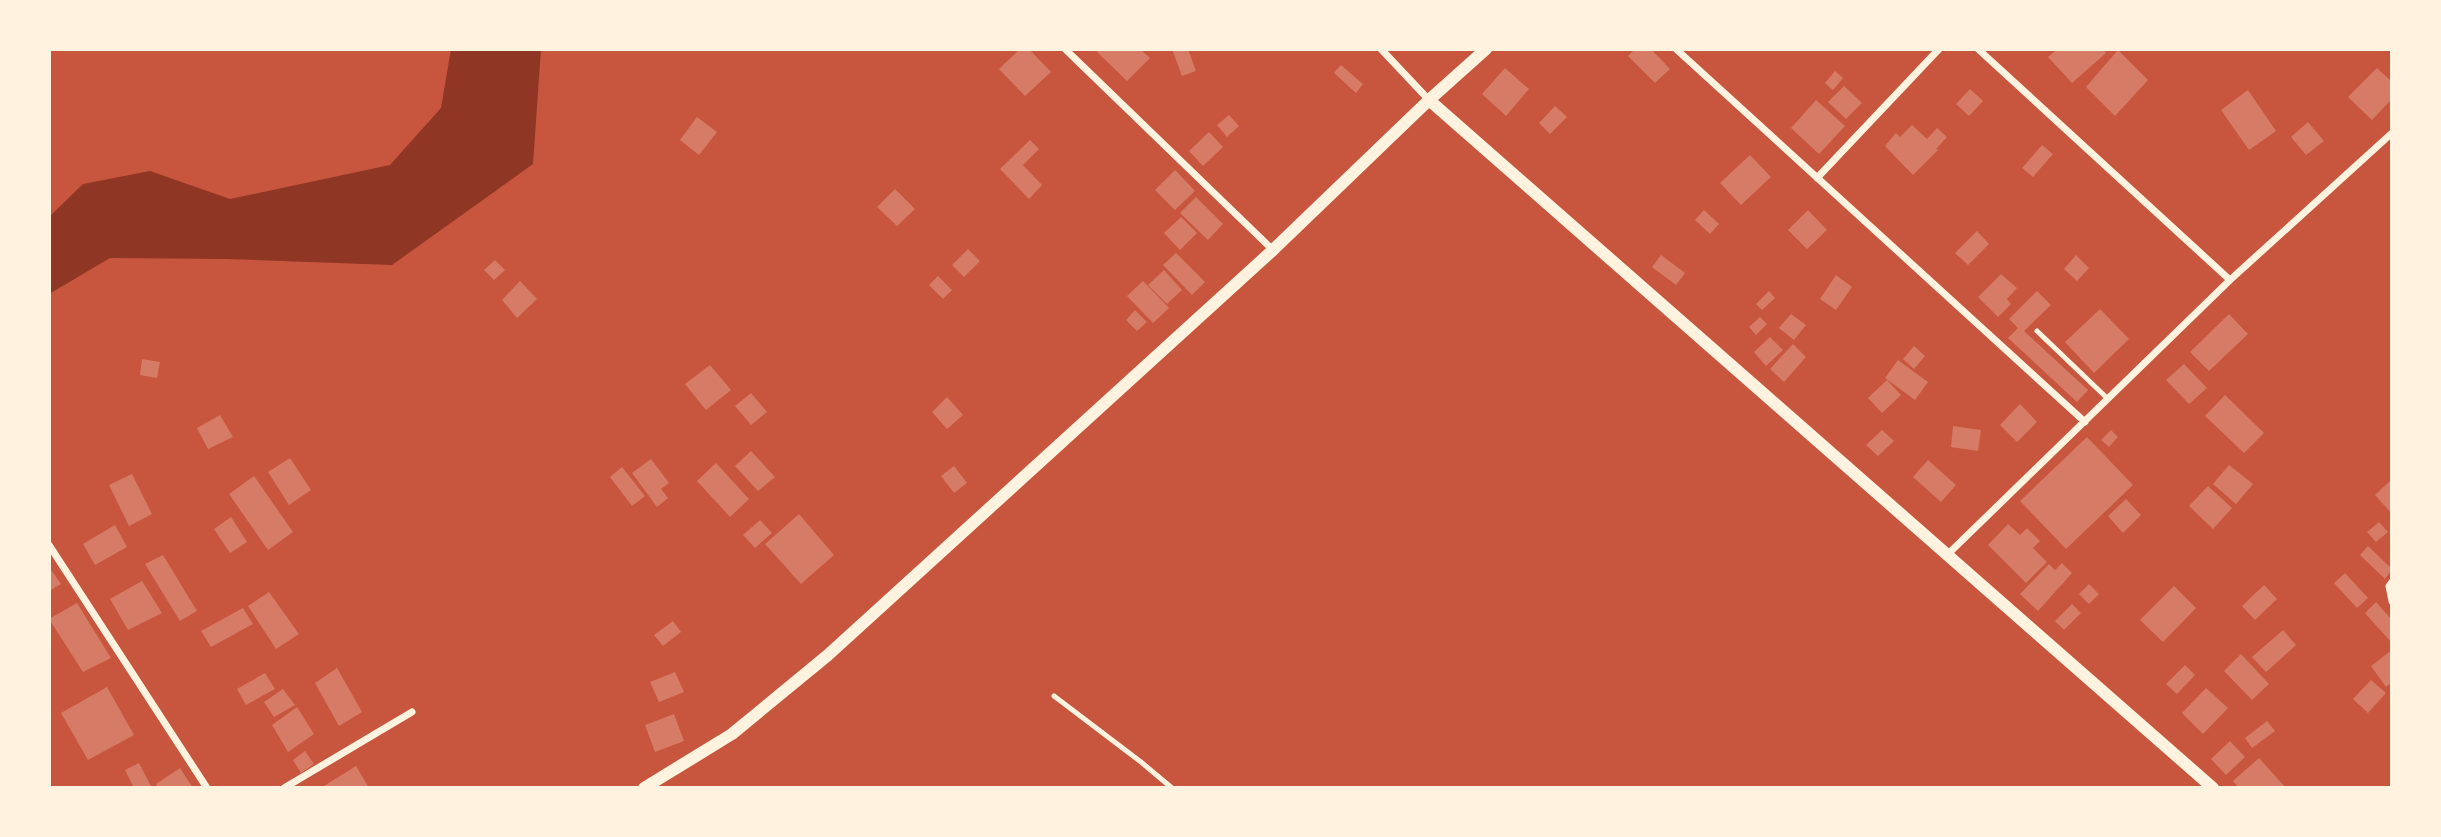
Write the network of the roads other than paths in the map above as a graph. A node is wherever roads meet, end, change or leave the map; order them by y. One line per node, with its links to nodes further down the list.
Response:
1 (1065, 49): 10 (street)
2 (1381, 49): 7 (street)
3 (1486, 49): 7 (street)
4 (1676, 49): 9 (street)
5 (1939, 49): 9 (street)
6 (1978, 49): 11 (street)
7 (1429, 100): 10 (street); 16 (street)
8 (2392, 133): 11 (street)
9 (1817, 178): 14 (street)
10 (1273, 250): 23 (street)
11 (2230, 280): 13 (street)
12 (2037, 331): 13 (lane)
13 (2108, 399): 14 (street)
14 (2085, 422): 16 (street)
15 (49, 545): 21 (street)
16 (1947, 555): 25 (street)
17 (2392, 582): 18 (street)
18 (2392, 601)
19 (1054, 696): 24 (lane)
20 (412, 712): 22 (street)
21 (207, 788)
22 (284, 788)
23 (645, 788)
24 (1172, 788)
25 (2213, 788)

